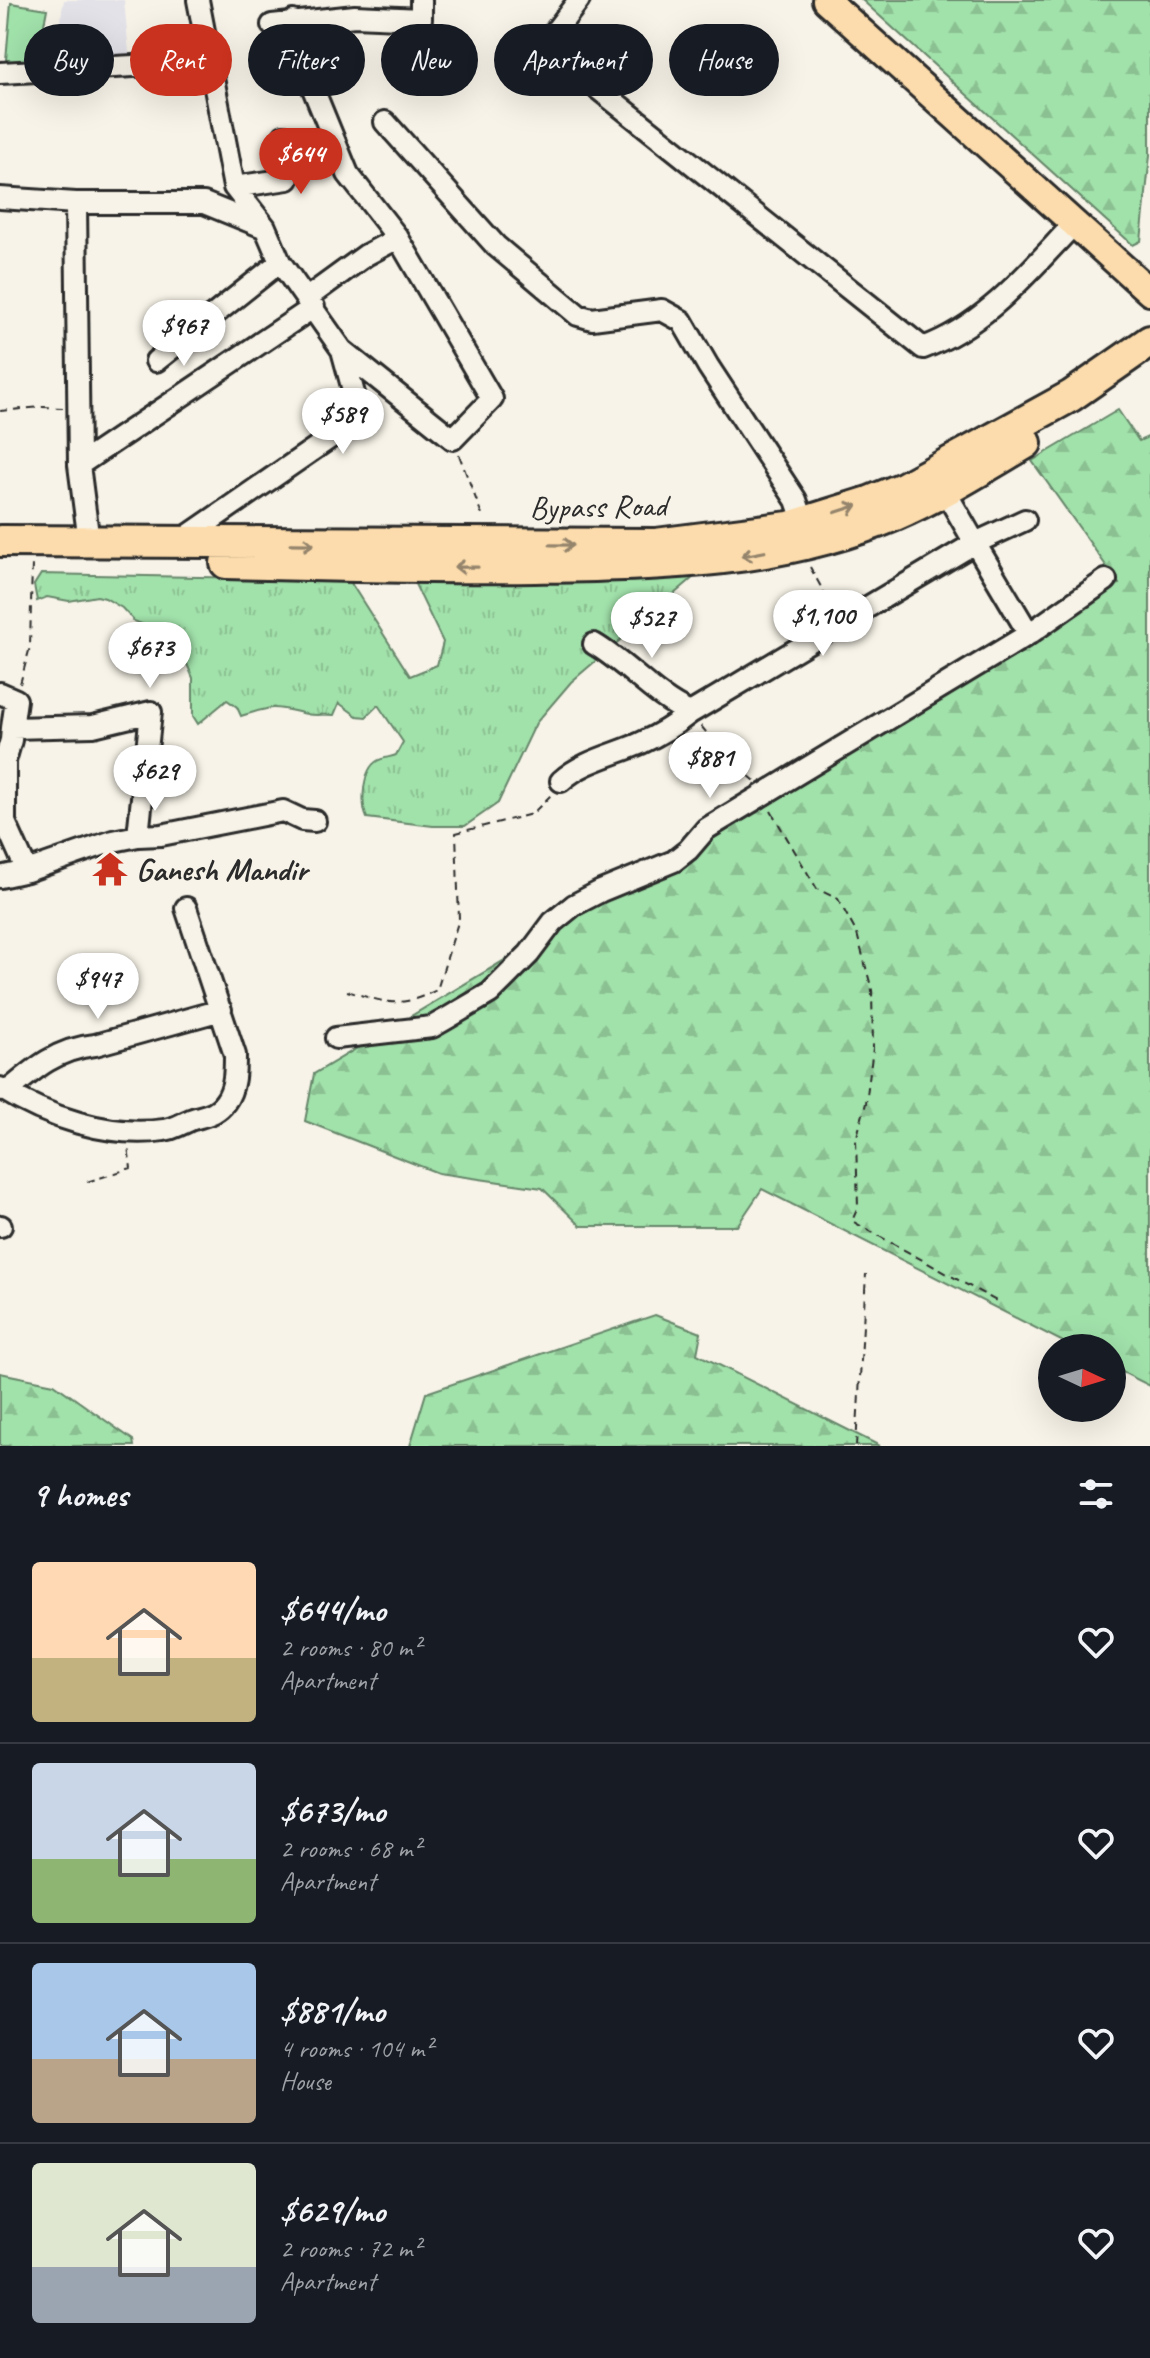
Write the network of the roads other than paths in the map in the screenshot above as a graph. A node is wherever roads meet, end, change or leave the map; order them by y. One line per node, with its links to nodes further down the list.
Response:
1 (198, 0): 6 (street)
2 (421, 0): 5 (street)
3 (579, 0): 16 (street)
4 (826, 0): 16 (main road)
5 (293, 21): 7 (street); 18 (street)
6 (203, 24)
7 (277, 24)
8 (130, 66): 9 (street)
9 (0, 73)
10 (217, 96): 13 (street)
11 (385, 122): 29 (street)
12 (284, 136): 13 (street)
13 (234, 187): 17 (street)
14 (0, 198): 15 (street)
15 (76, 203): 17 (street); 26 (street)
16 (1074, 224): 20 (main road)
17 (265, 227): 19 (street)
18 (398, 238): 21 (street); 23 (street)
19 (280, 262): 21 (street); 24 (street)
20 (1150, 292)
21 (311, 303): 23 (street); 26 (street)
22 (1150, 341): 29 (highway, Bypass Road, one-way to 22)
23 (342, 350): 32 (street)
24 (156, 361)
25 (1150, 367): 27 (highway, Bypass Road)
26 (79, 465): 31 (street)
27 (945, 491): 29 (highway, Bypass Road); 33 (street)
28 (1025, 520): 33 (street)
29 (797, 532): 32 (highway, Bypass Road, one-way to 29); 34 (highway, Bypass Road, one-way to 34)
30 (0, 541): 31 (highway, Bypass Road)
31 (89, 542): 32 (highway, Bypass Road)
32 (179, 542)
33 (975, 543): 36 (street); 39 (street)
34 (0, 560)
35 (1106, 580): 36 (street)
36 (1029, 634): 49 (street)
37 (594, 644): 39 (street)
38 (8, 697): 40 (street)
39 (690, 713): 42 (street)
40 (12, 728): 41 (street); 44 (street)
41 (2, 761): 45 (street)
42 (561, 781)
43 (315, 821): 44 (street)
44 (138, 836): 45 (street)
45 (27, 871): 46 (street)
46 (0, 877)
47 (186, 908): 48 (street)
48 (221, 1010): 50 (street); 50 (street)
49 (336, 1038)
50 (3, 1090)

